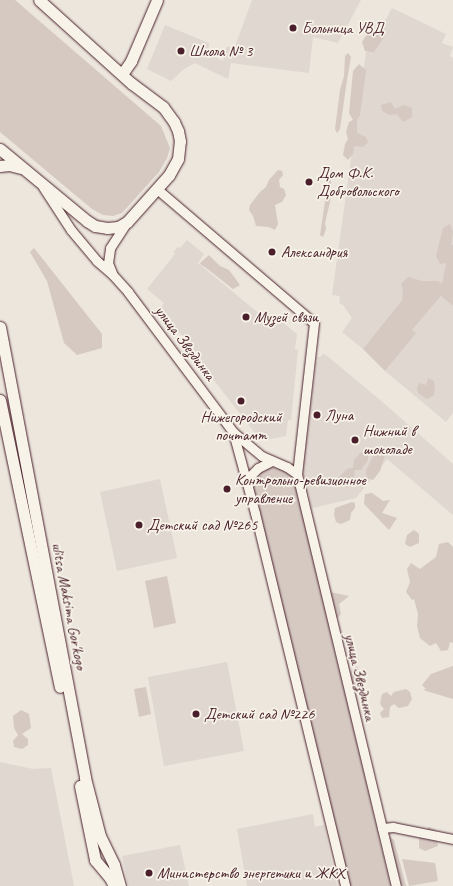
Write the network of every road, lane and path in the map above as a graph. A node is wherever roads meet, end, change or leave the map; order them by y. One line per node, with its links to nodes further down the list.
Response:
1 (39, 0): 3 (main road)
2 (158, 0): 3 (main road)
3 (122, 74): 8 (main road)
4 (0, 149): 6 (main road)
5 (0, 166): 6 (main road)
6 (22, 168): 7 (main road)
7 (40, 182): 9 (main road); 10 (street, улица Звездинка)
8 (156, 189): 9 (main road); 15 (street, улица Звездинка)
9 (127, 222): 10 (street)
10 (112, 274): 13 (street, улица Звездинка)
11 (0, 328): 17 (main road, ulitsa Maksima Gor'kogo)
12 (0, 400): 17 (main road, ulitsa Maksima Gor'kogo)
13 (233, 432): 14 (street, улица Звездинка); 16 (street, улица Звездинка)
14 (272, 462): 15 (street, улица Звездинка); 16 (street)
15 (297, 474): 18 (street, улица Звездинка)
16 (248, 487): 22 (street, улица Звездинка)
17 (78, 758): 20 (main road, ulitsa Maksima Gor'kogo); 21 (main road, ulitsa Maksima Gor'kogo)
18 (382, 828): 19 (street); 23 (street, улица Звездинка)
19 (453, 838)
20 (114, 886)
21 (120, 886)
22 (345, 886)
23 (396, 886)

